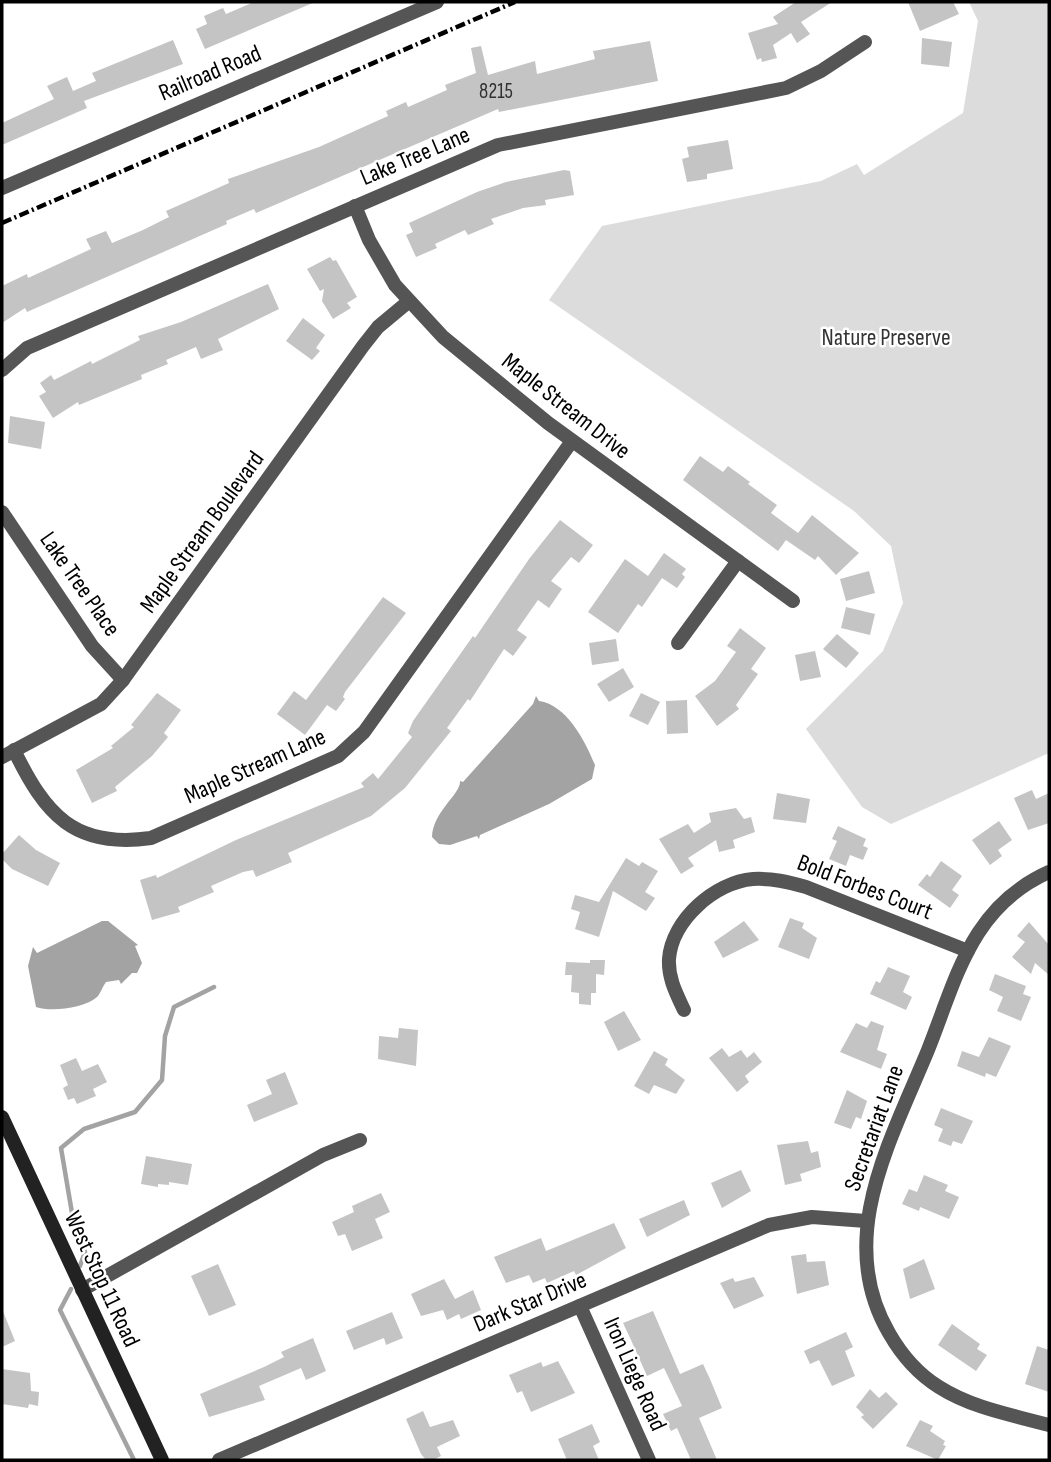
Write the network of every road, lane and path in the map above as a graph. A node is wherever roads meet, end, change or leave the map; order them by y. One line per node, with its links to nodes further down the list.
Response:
1 (437, 2): 3 (street, Railroad Road)
2 (864, 42): 4 (street, Lake Tree Lane)
3 (2, 188)
4 (355, 206): 5 (street, Maple Stream Drive); 6 (street, Lake Tree Lane)
5 (408, 302): 7 (street, Maple Stream Drive); 12 (street, Maple Stream Boulevard)
6 (2, 370)
7 (572, 441): 9 (street, Maple Stream Drive); 13 (street, Maple Stream Lane)
8 (2, 512): 12 (street, Lake Tree Place)
9 (738, 561): 10 (street, Maple Stream Drive); 11 (street)
10 (793, 601)
11 (678, 643)
12 (123, 680): 13 (street, Maple Stream Boulevard)
13 (5, 754)
14 (1049, 872): 15 (street, Secretariat Lane)
15 (968, 951): 16 (street, Bold Forbes Court); 19 (street, Secretariat Lane)
16 (684, 1010)
17 (2, 1117): 20 (main road, West Stop 11 Road)
18 (359, 1140): 20 (street)
19 (866, 1221): 21 (street, Dark Star Drive); 22 (street, Secretariat Lane)
20 (82, 1290): 23 (main road, West Stop 11 Road)
21 (580, 1306): 24 (street, Dark Star Drive); 25 (street, Iron Liege Road)
22 (1049, 1425)
23 (162, 1460)
24 (219, 1460)
25 (649, 1460)

